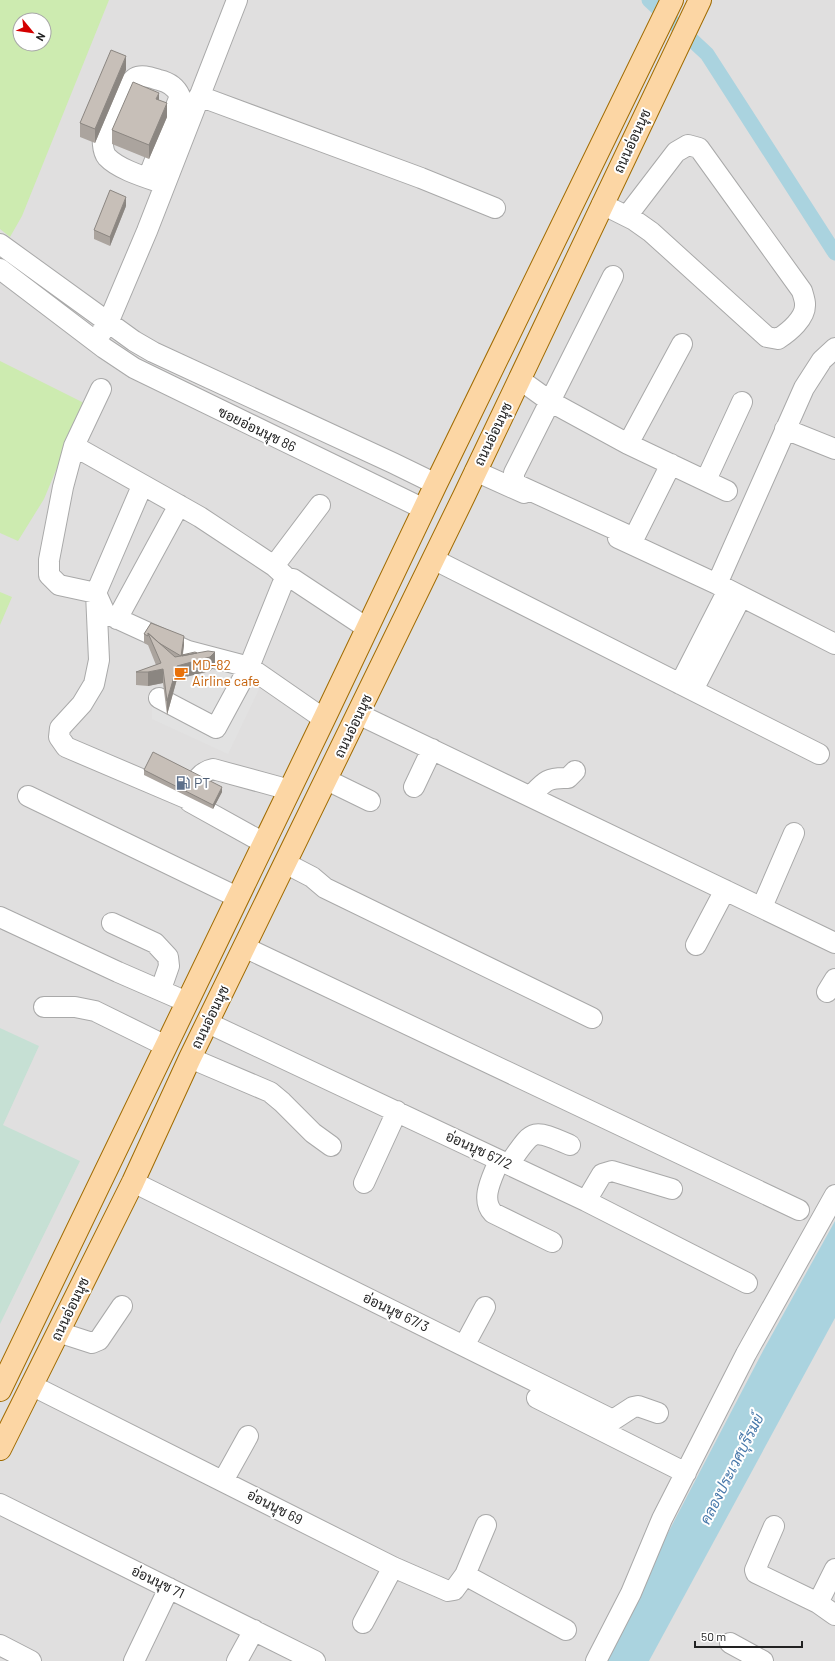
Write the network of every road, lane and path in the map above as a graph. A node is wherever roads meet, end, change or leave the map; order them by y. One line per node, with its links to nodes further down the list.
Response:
1 (237, 0): 4 (street)
2 (672, 0): 27 (main road, ถนนอ่อนนุช)
3 (700, 0): 6 (main road, ถนนอ่อนนุช)
4 (199, 96): 5 (street); 7 (street)
5 (157, 181): 5 (street); 12 (street)
6 (602, 204): 8 (street); 16 (main road, ถนนอ่อนนุช)
7 (495, 208)
8 (627, 216): 8 (street)
9 (0, 244): 12 (street, ซอยอ่อนนุช 86)
10 (0, 269): 13 (street, ซอยอ่อนนุช 86)
11 (614, 276): 18 (street)
12 (108, 323): 13 (street); 27 (street, ซอยอ่อนนุช 86)
13 (94, 341): 33 (street, ซอยอ่อนนุช 86)
14 (682, 344): 21 (street)
15 (835, 348): 20 (street)
16 (519, 379): 18 (street); 25 (main road, ถนนอ่อนนุช)
17 (101, 389): 22 (street)
18 (551, 402): 21 (street); 24 (street)
19 (742, 402): 26 (street)
20 (786, 429): 23 (street); 37 (street)
21 (628, 444): 24 (street)
22 (74, 446): 28 (street); 38 (street)
23 (835, 449)
24 (671, 464): 26 (street)
25 (475, 471): 30 (main road, ถนนอ่อนนุช); 37 (street)
26 (706, 480): 29 (street)
27 (436, 484): 30 (main road); 33 (main road, ถนนอ่อนนุช)
28 (142, 486): 31 (street); 38 (street)
29 (727, 491)
30 (464, 496): 34 (main road, ถนนอ่อนนุช)
31 (179, 505): 36 (street); 39 (street)
32 (320, 505): 36 (street)
33 (424, 509): 34 (main road); 40 (main road, ถนนอ่อนนุช)
34 (452, 520): 35 (main road, ถนนอ่อนนุช)
35 (433, 559): 43 (street); 45 (main road, ถนนอ่อนนุช)
36 (281, 572): 40 (street); 42 (street)
37 (729, 590): 41 (street); 43 (street)
38 (96, 593): 39 (street); 55 (street)
39 (118, 618): 42 (street)
40 (367, 628): 46 (main road, ถนนอ่อนนุช)
41 (835, 644)
42 (249, 668): 44 (street); 46 (street)
43 (686, 687): 48 (street)
44 (159, 698)
45 (358, 714): 47 (street); 50 (main road, ถนนอ่อนนุช)
46 (324, 720): 52 (main road, ถนนอ่อนนุช)
47 (432, 749): 51 (street); 54 (street)
48 (818, 754)
49 (575, 770): 54 (street)
50 (327, 780): 56 (street); 59 (main road, ถนนอ่อนนุช)
51 (414, 787)
52 (290, 790): 55 (street); 58 (main road, ถนนอ่อนนุช)
53 (28, 796): 61 (street)
54 (531, 796): 60 (street)
55 (188, 799): 58 (street)
56 (370, 801)
57 (794, 833): 62 (street)
58 (264, 842): 61 (main road, ถนนอ่อนนุช)
59 (285, 862): 67 (main road, ถนนอ่อนนุช); 71 (street)
60 (725, 890): 62 (street); 66 (street)
61 (237, 897): 69 (main road, ถนนอ่อนนุช)
62 (762, 907): 65 (street)
63 (0, 917): 68 (street)
64 (112, 923): 68 (street)
65 (835, 943)
66 (696, 945)
67 (244, 947): 72 (main road, ถนนอ่อนนุช); 84 (street)
68 (161, 989): 69 (street)
69 (187, 1002): 73 (main road, ถนนอ่อนนุช)
70 (44, 1007): 73 (street)
71 (592, 1018)
72 (208, 1023): 74 (main road, ถนนอ่อนนุช); 75 (street, อ่อนนุช 67/2)
73 (166, 1046): 92 (main road, ถนนอ่อนนุช)
74 (190, 1058): 77 (street); 79 (main road, ถนนอ่อนนุช)
75 (397, 1111): 78 (street, อ่อนนุช 67/2); 80 (street)
76 (570, 1145): 78 (street)
77 (331, 1146)
78 (504, 1162): 83 (street, อ่อนนุช 67/2); 85 (street)
79 (133, 1182): 89 (main road, ถนนอ่อนนุช); 90 (street, อ่อนนุช 67/3)
80 (364, 1183)
81 (672, 1189): 83 (street)
82 (835, 1195): 97 (street)
83 (586, 1200): 86 (street, อ่อนนุช 67/2)
84 (799, 1210)
85 (552, 1242)
86 (747, 1283)
87 (122, 1306): 89 (street)
88 (485, 1307): 90 (street)
89 (58, 1332): 91 (main road, ถนนอ่อนนุช)
90 (464, 1346): 94 (street, อ่อนนุช 67/3)
91 (31, 1386): 96 (main road, ถนนอ่อนนุช); 98 (street, อ่อนนุช 69)
92 (0, 1387)
93 (537, 1398): 97 (street)
94 (658, 1413)
95 (248, 1436): 98 (street)
96 (0, 1449)
97 (686, 1473): 117 (street)
98 (223, 1481): 102 (street, อ่อนนุช 69)
99 (0, 1504): 105 (street, อ่อนนุช 71)
100 (486, 1525): 104 (street, อ่อนนุช 69)
101 (774, 1526): 106 (street)
102 (393, 1567): 104 (street, อ่อนนุช 69); 108 (street)
103 (835, 1570): 106 (street)
104 (465, 1575): 110 (street)
105 (169, 1588): 109 (street, อ่อนนุช 71); 115 (street)
106 (818, 1603): 107 (street)
107 (835, 1615)
108 (363, 1623)
109 (254, 1630): 113 (street, อ่อนนุช 71); 116 (street)
110 (566, 1630)
111 (730, 1643): 118 (street)
112 (0, 1645): 114 (street)
113 (313, 1660)
114 (31, 1661)
115 (134, 1661)
116 (237, 1661)
117 (596, 1661)
118 (763, 1661)

